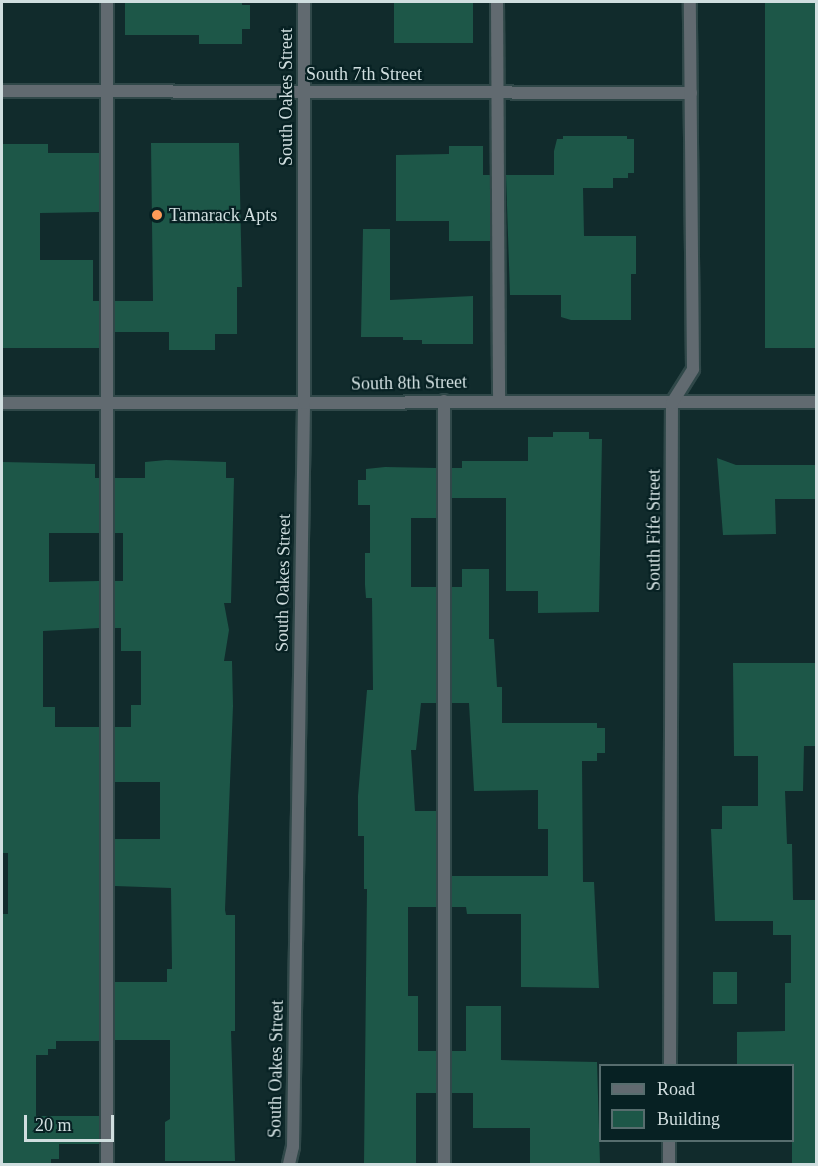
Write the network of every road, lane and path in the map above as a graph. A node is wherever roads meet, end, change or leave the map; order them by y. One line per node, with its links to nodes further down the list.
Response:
1 (107, 2): 6 (street)
2 (304, 2): 7 (street, South Oakes Street)
3 (497, 2): 8 (street)
4 (690, 2): 9 (street)
5 (2, 91): 6 (street, South 7th Street)
6 (107, 91): 7 (street, South 7th Street); 14 (street)
7 (304, 92): 8 (street, South 7th Street); 15 (street, South Oakes Street)
8 (498, 92): 9 (street, South 7th Street); 10 (street)
9 (691, 93): 16 (street)
10 (499, 400): 11 (street, South 8th Street); 16 (street, South 8th Street)
11 (444, 401): 15 (street, South 8th Street); 21 (street)
12 (816, 402): 16 (street, South 8th Street)
13 (2, 403): 14 (street, South 8th Street)
14 (107, 403): 15 (street, South 8th Street); 19 (street)
15 (304, 403): 20 (street, South Oakes Street)
16 (672, 403): 17 (street, South Fife Street)
17 (670, 1064)
18 (669, 1142): 22 (street)
19 (107, 1164)
20 (289, 1164)
21 (444, 1164)
22 (669, 1164)

